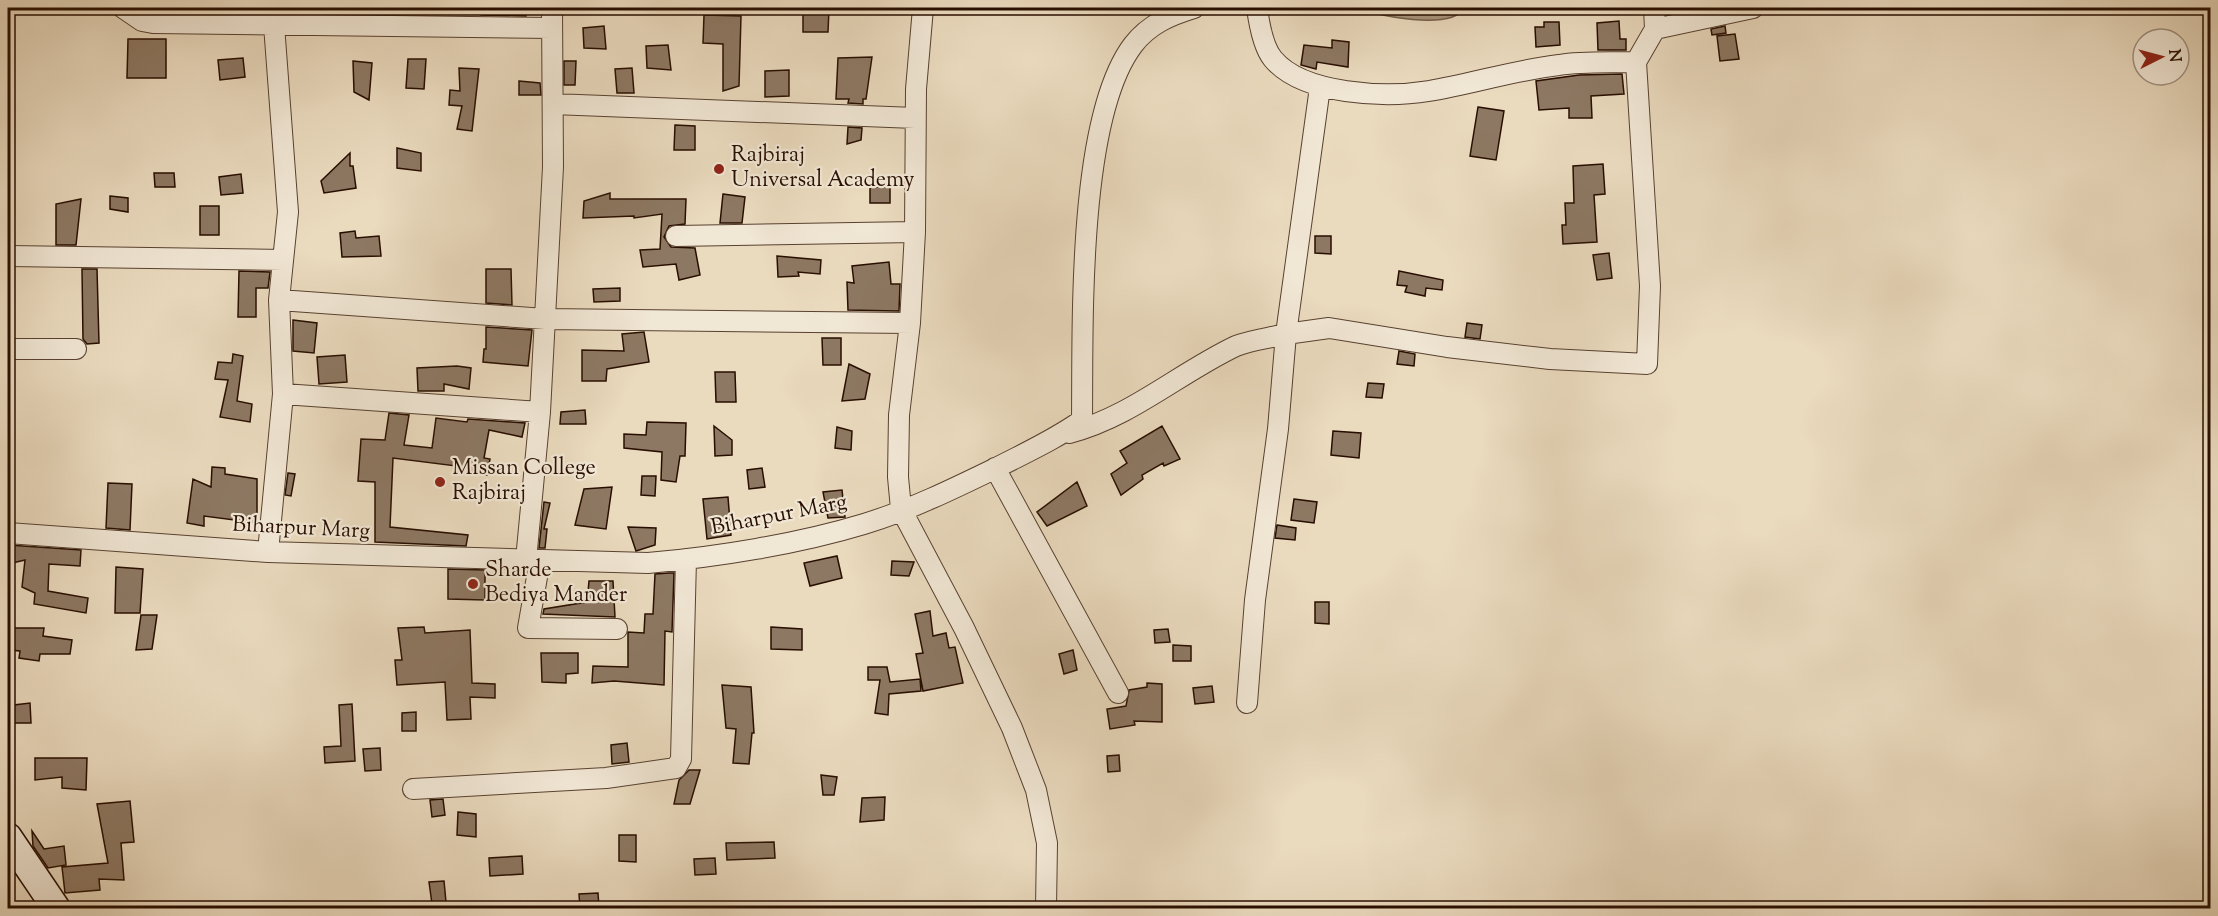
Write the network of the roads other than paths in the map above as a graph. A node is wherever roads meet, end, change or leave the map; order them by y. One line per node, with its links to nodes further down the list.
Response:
1 (123, 8): 8 (street)
2 (552, 8): 9 (street)
3 (923, 8): 14 (street)
4 (1194, 8): 27 (street, Biharpur Marg)
5 (1257, 8): 12 (street)
6 (1654, 8): 10 (street)
7 (1753, 8): 10 (street)
8 (274, 26): 9 (street); 18 (street)
9 (552, 28): 13 (street)
10 (1655, 29): 11 (street)
11 (1636, 62): 12 (street); 22 (street)
12 (1320, 87): 22 (street)
13 (553, 104): 14 (street); 20 (street)
14 (915, 118): 15 (street)
15 (915, 232): 16 (street); 21 (street)
16 (676, 236)
17 (8, 256): 18 (street)
18 (283, 260): 19 (street)
19 (279, 300): 20 (street); 25 (street)
20 (545, 319): 21 (street); 26 (street)
21 (910, 324): 29 (street)
22 (1286, 334): 27 (street); 36 (street)
23 (8, 349): 24 (street)
24 (76, 349)
25 (283, 394): 26 (street); 31 (street)
26 (540, 412): 33 (street)
27 (1060, 436): 28 (street, Biharpur Marg)
28 (995, 468): 29 (street, Biharpur Marg); 35 (street)
29 (901, 509): 32 (street, Biharpur Marg); 40 (street)
30 (8, 533): 31 (street, Biharpur Marg)
31 (268, 552): 33 (street, Biharpur Marg)
32 (686, 559): 33 (street, Biharpur Marg); 37 (street)
33 (533, 560): 34 (street)
34 (617, 629)
35 (1118, 693)
36 (1247, 703)
37 (413, 789)
38 (8, 837): 39 (main road)
39 (56, 909)
40 (1046, 909)

